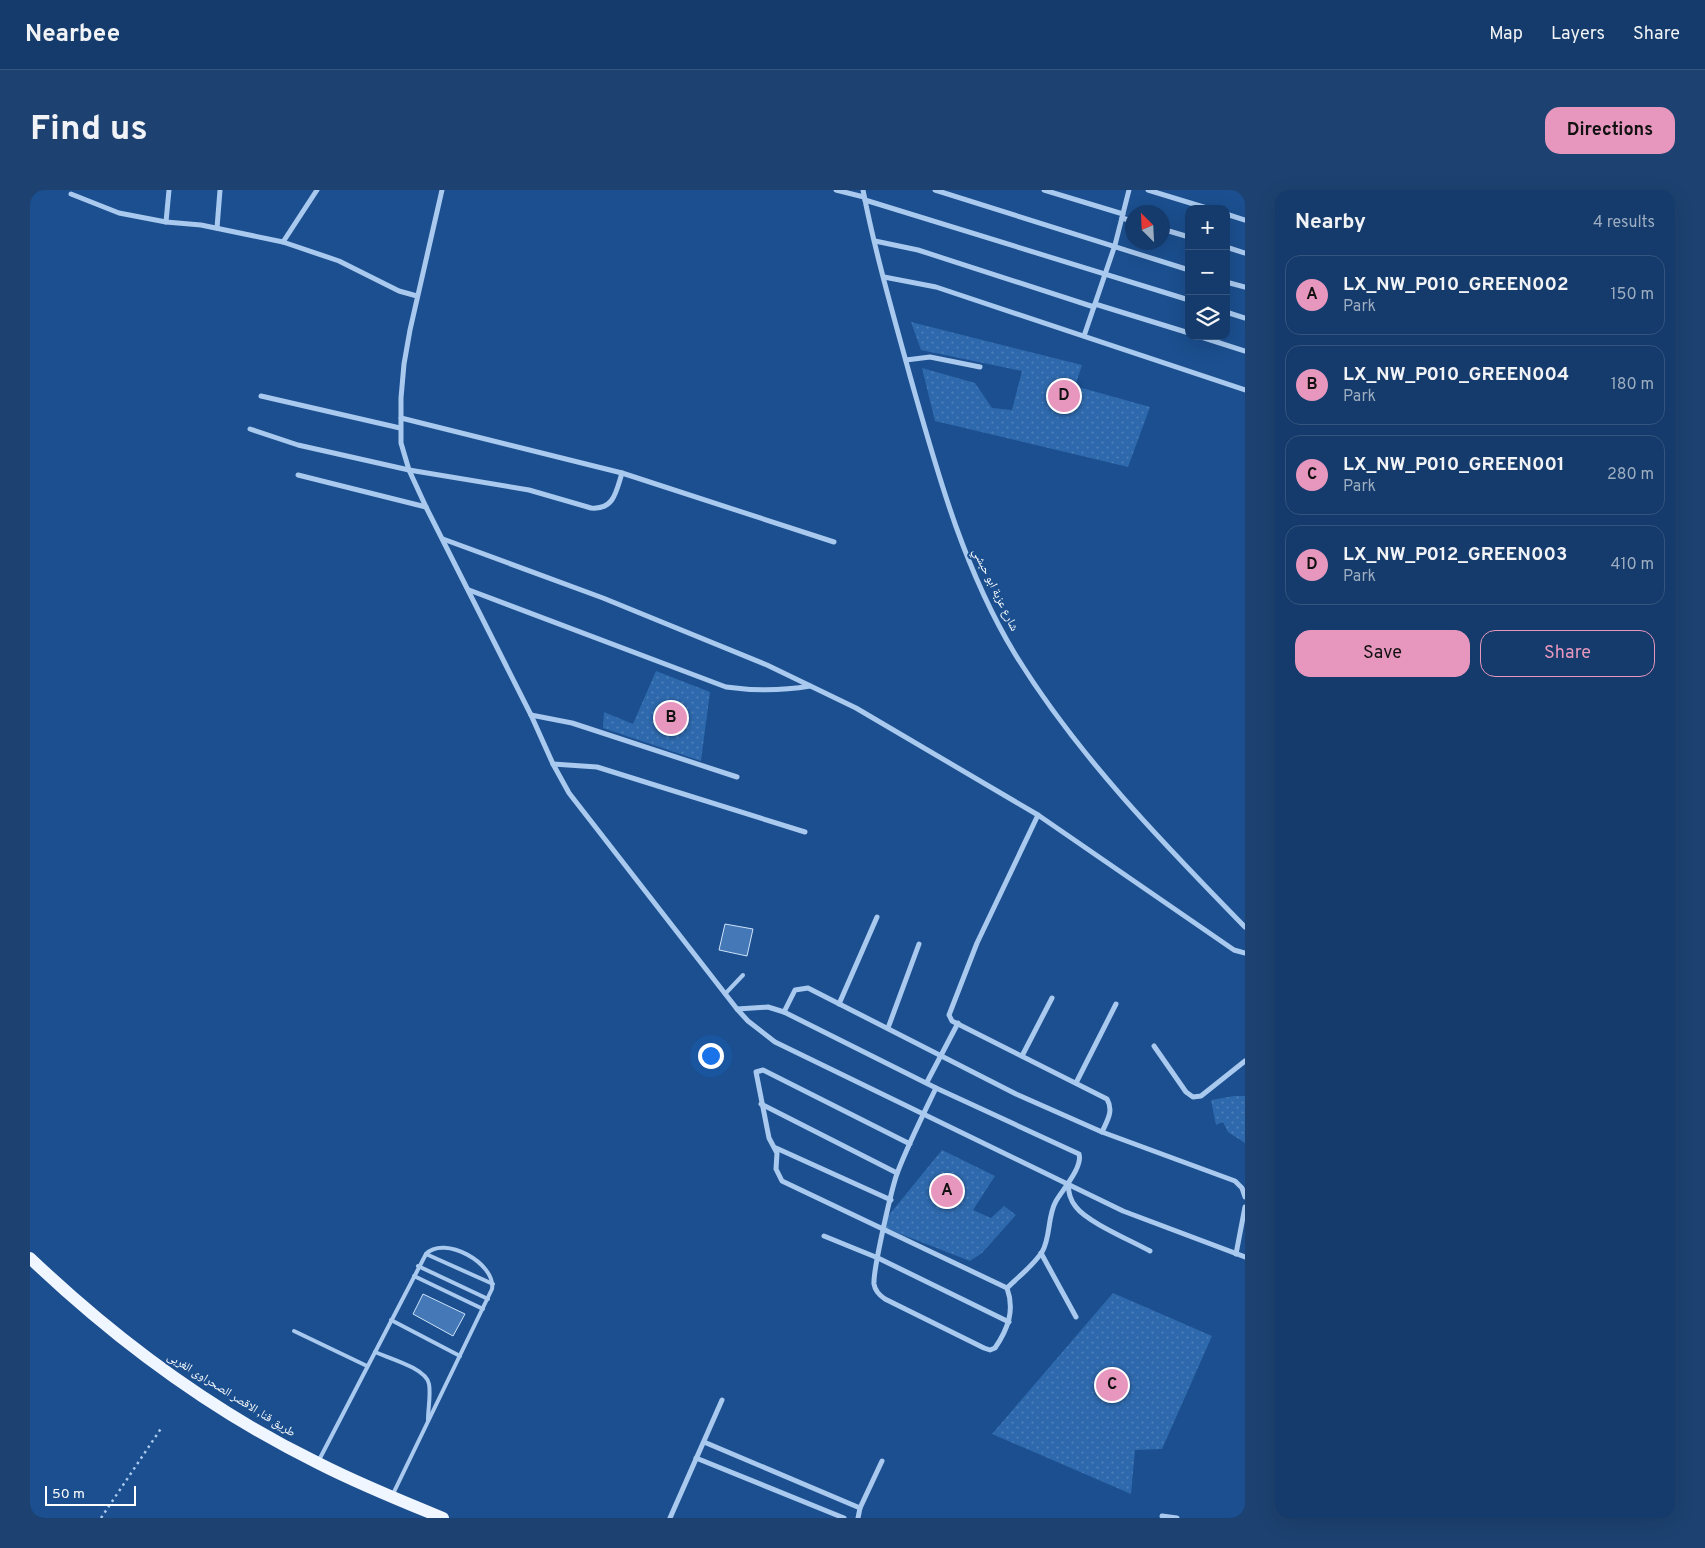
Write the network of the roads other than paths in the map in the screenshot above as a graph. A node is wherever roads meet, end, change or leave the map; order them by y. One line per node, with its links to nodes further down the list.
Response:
1 (169, 190): 18 (street)
2 (220, 190): 19 (street)
3 (317, 190): 23 (street)
4 (442, 190): 32 (street)
5 (836, 190): 12 (street)
6 (862, 190): 12 (street, شارع عزبة ابو حبشي)
7 (935, 190): 24 (street)
8 (1044, 190): 15 (street)
9 (1129, 190): 15 (street)
10 (1148, 190): 13 (street)
11 (71, 194): 18 (street)
12 (864, 198): 22 (street, شارع عزبة ابو حبشي); 28 (street)
13 (1197, 205)
14 (1230, 215): 17 (street)
15 (1122, 216): 16 (street); 24 (street)
16 (1125, 218)
17 (1245, 220)
18 (166, 222): 19 (street)
19 (217, 228): 23 (street)
20 (1170, 231): 21 (street)
21 (1185, 236)
22 (875, 241): 29 (street, شارع عزبة ابو حبشي); 34 (street)
23 (283, 242): 32 (street)
24 (1115, 245): 27 (street); 28 (street)
25 (1230, 248): 26 (street)
26 (1245, 253)
27 (1185, 269)
28 (1105, 274): 33 (street); 34 (street)
29 (884, 277): 38 (street); 41 (street, شارع عزبة ابو حبشي)
30 (1230, 283): 31 (street)
31 (1245, 287)
32 (417, 296): 45 (street)
33 (1185, 299)
34 (1094, 305): 37 (street); 38 (street)
35 (1230, 313): 36 (street)
36 (1245, 318)
37 (1185, 332)
38 (1084, 336): 43 (street)
39 (1211, 340): 40 (street)
40 (1245, 351)
41 (906, 360): 42 (street); 62 (street, شارع عزبة ابو حبشي)
42 (980, 367)
43 (1245, 390)
44 (261, 396): 46 (street)
45 (401, 418): 46 (street); 49 (street)
46 (400, 428): 48 (street)
47 (250, 429): 48 (street)
48 (410, 470): 49 (street); 51 (street)
49 (622, 473): 53 (street)
50 (298, 475): 51 (street)
51 (426, 507): 52 (street)
52 (443, 539): 54 (street); 55 (street)
53 (834, 542)
54 (469, 590): 55 (street); 56 (street)
55 (812, 686): 59 (street)
56 (531, 715): 57 (street); 58 (street)
57 (553, 764): 60 (street); 66 (street)
58 (737, 777)
59 (1038, 815): 64 (street); 72 (street)
60 (805, 832)
61 (877, 917): 68 (street)
62 (1245, 926)
63 (919, 944): 73 (street)
64 (1245, 953)
65 (743, 974): 66 (lane)
66 (725, 994): 70 (street)
67 (1052, 998): 76 (street)
68 (839, 1004): 71 (street); 73 (street)
69 (1116, 1004): 79 (street)
70 (737, 1009): 71 (street); 82 (street)
71 (784, 1012): 78 (street)
72 (958, 1023): 75 (street); 76 (street)
73 (888, 1028): 75 (street)
74 (1154, 1046): 77 (street)
75 (941, 1056): 78 (street); 83 (street)
76 (1022, 1056): 79 (street)
77 (1245, 1061)
78 (927, 1082): 80 (street)
79 (1076, 1083): 83 (street)
80 (936, 1088): 82 (street); 87 (street)
81 (761, 1104): 84 (street); 85 (street); 86 (street)
82 (923, 1114): 84 (street); 87 (street)
83 (1102, 1132): 88 (street)
84 (910, 1144): 86 (street)
85 (776, 1148): 89 (street); 91 (street)
86 (897, 1173): 89 (street)
87 (1068, 1185): 93 (street); 94 (street); 96 (street)
88 (1245, 1197)
89 (891, 1200): 91 (street)
90 (1245, 1207): 96 (street)
91 (885, 1228): 99 (street); 103 (street)
92 (824, 1236): 99 (street)
93 (1150, 1251)
94 (1041, 1253): 103 (street); 106 (street)
95 (426, 1254): 100 (lane); 102 (lane); 102 (lane)
96 (1236, 1254): 97 (street)
97 (1245, 1257)
98 (30, 1258): 118 (main road, طريق قنا, الاقصر الصحراوى الغربى)
99 (878, 1258): 108 (street); 108 (street)
100 (418, 1266): 101 (lane); 104 (lane)
101 (414, 1276): 105 (lane); 107 (lane)
102 (493, 1284): 104 (lane)
103 (1007, 1288): 108 (street)
104 (488, 1299): 105 (lane)
105 (483, 1309): 111 (lane)
106 (1076, 1317)
107 (391, 1320): 110 (lane); 111 (lane)
108 (1009, 1322)
109 (294, 1331): 112 (lane)
110 (375, 1352): 112 (lane); 114 (lane)
111 (460, 1356): 114 (lane)
112 (367, 1366): 118 (lane)
113 (722, 1400): 115 (street)
114 (428, 1422): 119 (lane)
115 (704, 1442): 116 (street); 120 (street)
116 (696, 1458): 123 (street); 124 (street)
117 (882, 1461): 120 (street)
118 (318, 1463): 119 (main road, طريق قنا, الاقصر الصحراوى الغربى)
119 (391, 1498): 122 (main road, طريق قنا, الاقصر الصحراوى الغربى)
120 (860, 1508): 125 (street)
121 (1162, 1516): 126 (street)
122 (442, 1518)
123 (670, 1518)
124 (844, 1518)
125 (858, 1518)
126 (1177, 1518)

